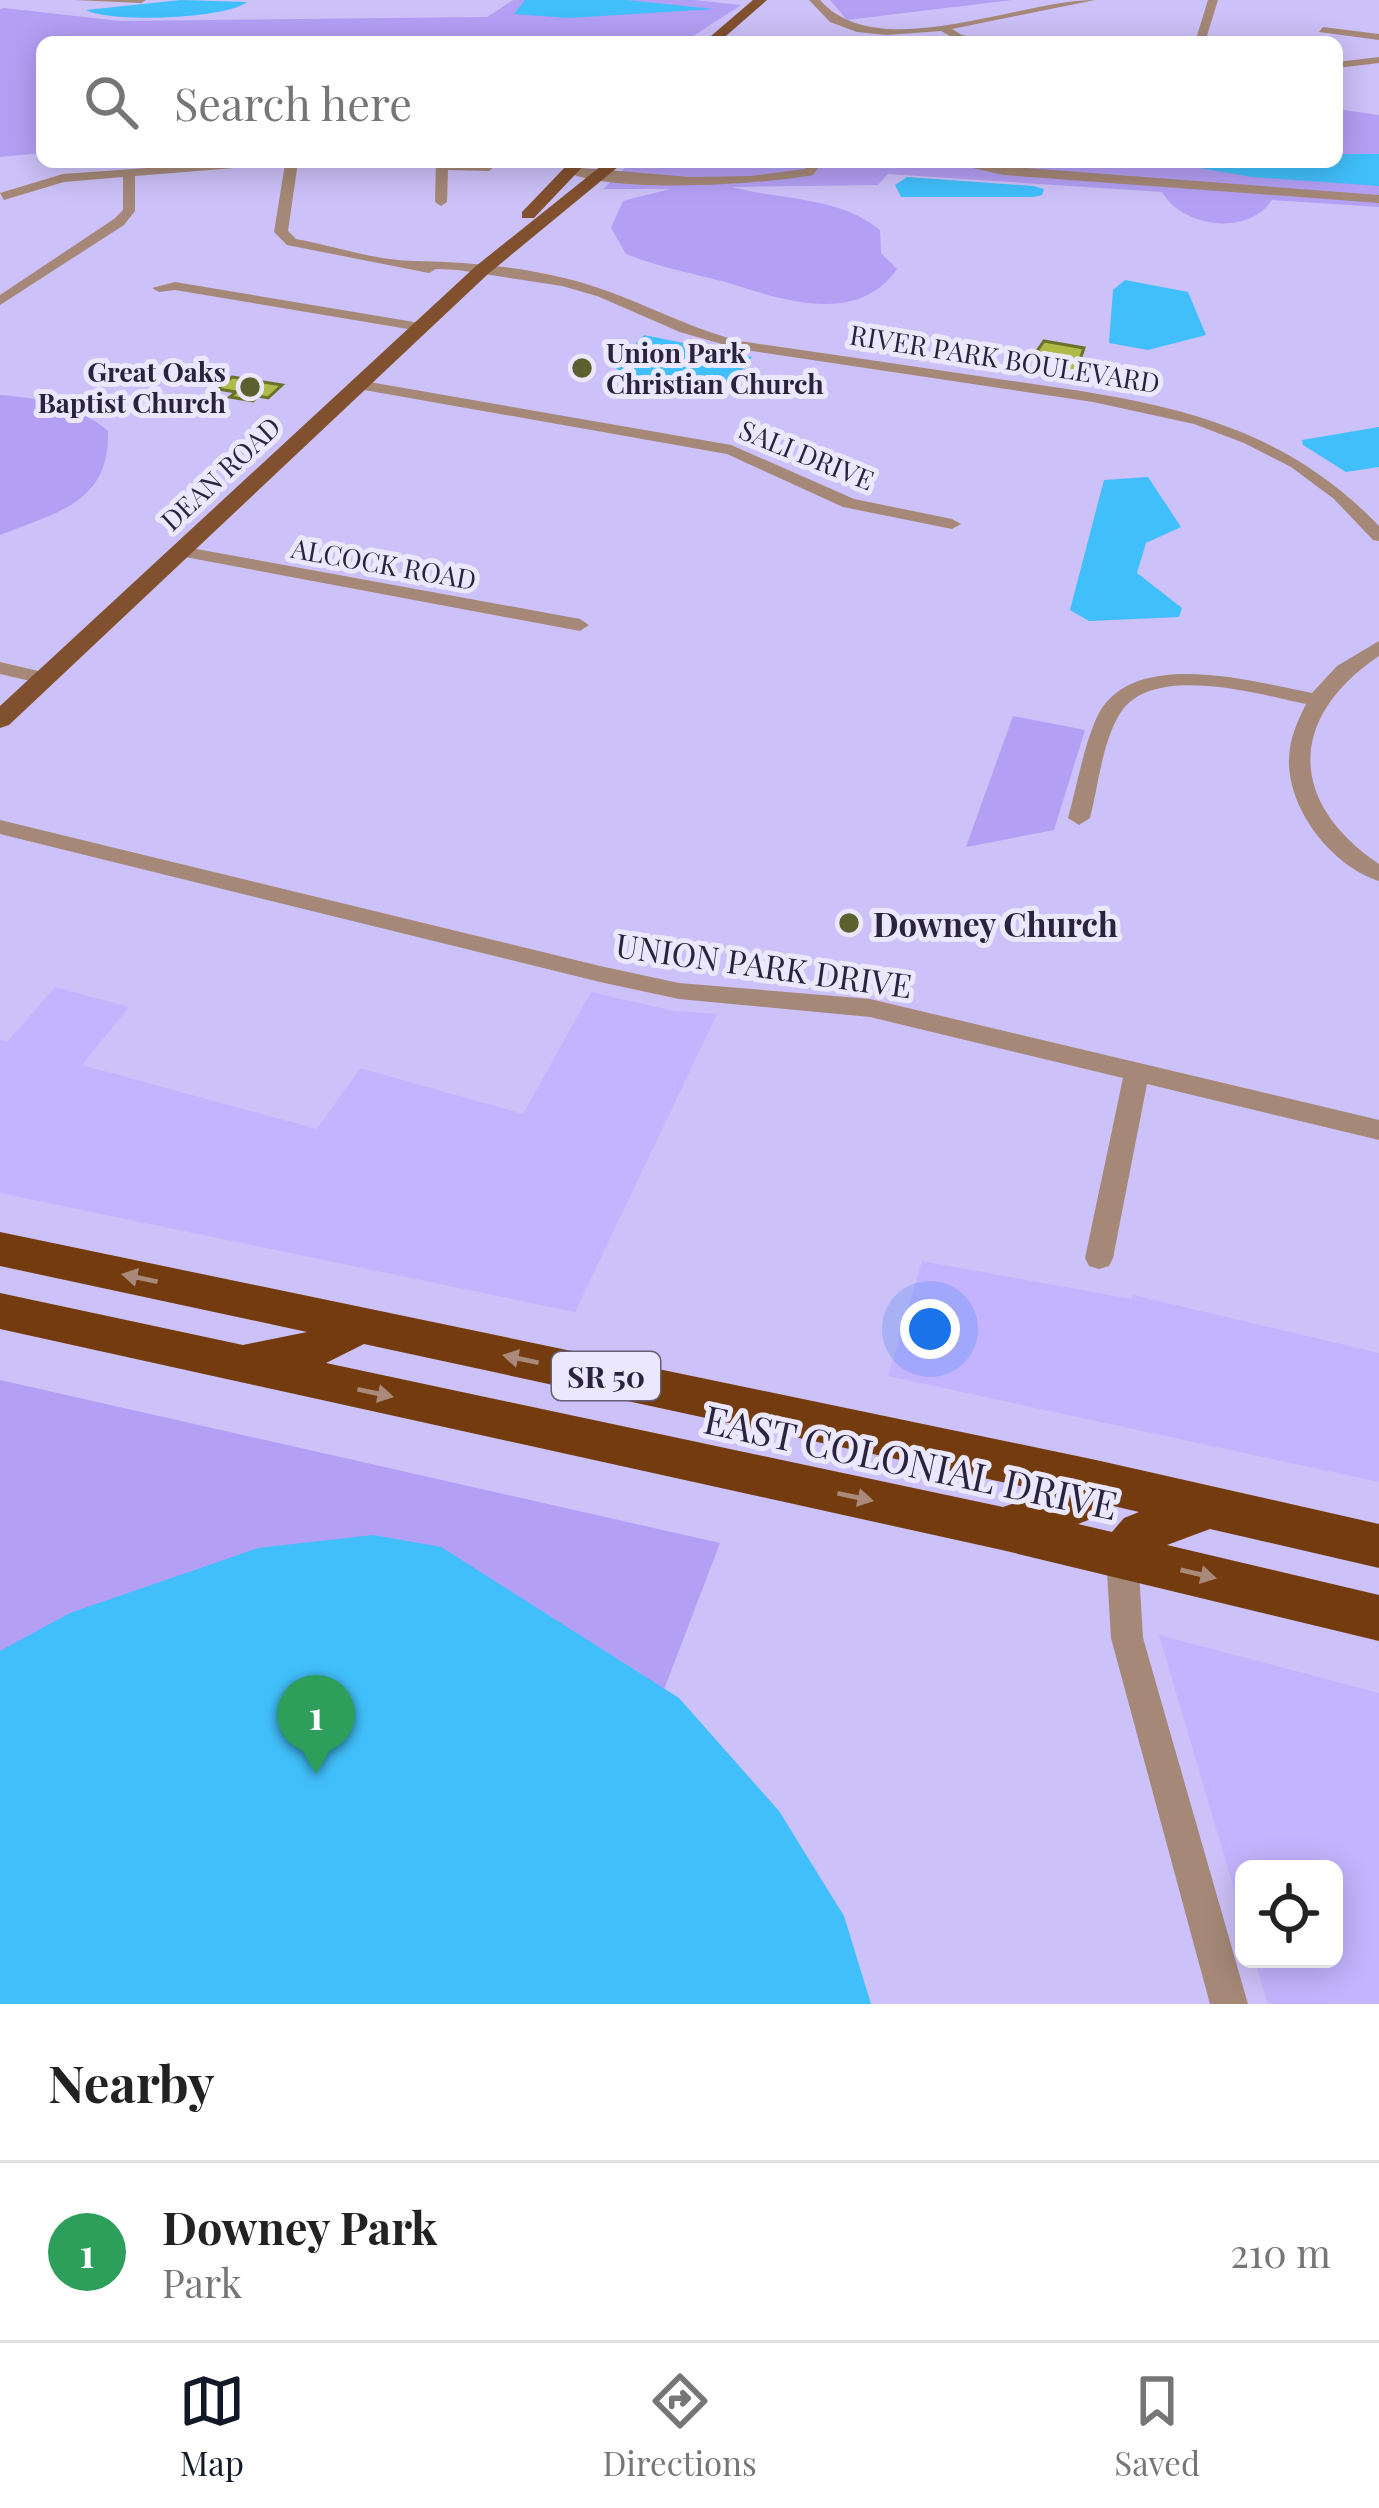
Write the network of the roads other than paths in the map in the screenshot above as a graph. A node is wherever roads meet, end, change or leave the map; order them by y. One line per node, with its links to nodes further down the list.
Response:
1 (79, 0): 2 (street)
2 (140, 0)
3 (761, 0): 11 (main road)
4 (782, 0): 8 (main road)
5 (814, 0): 9 (street)
6 (1090, 0): 9 (street)
7 (1213, 0): 13 (street)
8 (758, 23)
9 (944, 27): 12 (street)
10 (1323, 30): 14 (street)
11 (718, 36)
12 (955, 36)
13 (1202, 36)
14 (1379, 37)
15 (1379, 60): 16 (street)
16 (1343, 65)
17 (190, 168): 25 (street)
18 (291, 168): 30 (street, RIVER PARK BOULEVARD)
19 (442, 168): 29 (street)
20 (572, 168): 30 (main road, DEAN ROAD)
21 (580, 168): 26 (street)
22 (609, 168): 26 (main road, DEAN ROAD)
23 (813, 168): 26 (street)
24 (987, 168): 28 (street)
25 (129, 172): 27 (street); 32 (street)
26 (601, 175): 30 (main road, DEAN ROAD)
27 (4, 196)
28 (1379, 199)
29 (441, 202)
30 (478, 273): 35 (main road, DEAN ROAD); 38 (street, RIVER PARK BOULEVARD)
31 (0, 275): 32 (street)
32 (31, 281): 34 (street)
33 (159, 288): 35 (street)
34 (0, 301)
35 (420, 327): 36 (main road, DEAN ROAD)
36 (358, 385): 37 (street, SALI DRIVE); 39 (main road, DEAN ROAD)
37 (952, 524)
38 (1375, 525)
39 (180, 551): 40 (street, ALCOCK ROAD); 43 (main road, DEAN ROAD)
40 (580, 626)
41 (1379, 647): 44 (street)
42 (0, 668): 43 (street)
43 (44, 678): 45 (main road, DEAN ROAD)
44 (1315, 700): 46 (street); 48 (street)
45 (0, 720)
46 (1079, 818)
47 (0, 827): 49 (street, UNION PARK DRIVE)
48 (1379, 874)
49 (1136, 1072): 50 (street, UNION PARK DRIVE); 52 (street)
50 (1379, 1130)
51 (0, 1250): 54 (highway, EAST COLONIAL DRIVE / SR 50, one-way to 51)
52 (1099, 1258)
53 (0, 1311): 55 (highway, EAST COLONIAL DRIVE / SR 50)
54 (360, 1324): 55 (highway); 56 (highway, EAST COLONIAL DRIVE / SR 50, one-way to 54)
55 (220, 1359): 58 (highway, EAST COLONIAL DRIVE / SR 50, one-way to 58)
56 (1096, 1481): 57 (highway, EAST COLONIAL DRIVE / SR 50); 58 (highway)
57 (1210, 1507): 59 (highway, EAST COLONIAL DRIVE / SR 50); 60 (highway)
58 (1002, 1528): 60 (highway, EAST COLONIAL DRIVE / SR 50)
59 (1379, 1546)
60 (1122, 1556): 61 (highway, EAST COLONIAL DRIVE / SR 50, one-way to 61); 62 (street)
61 (1379, 1618)
62 (1229, 2004)

